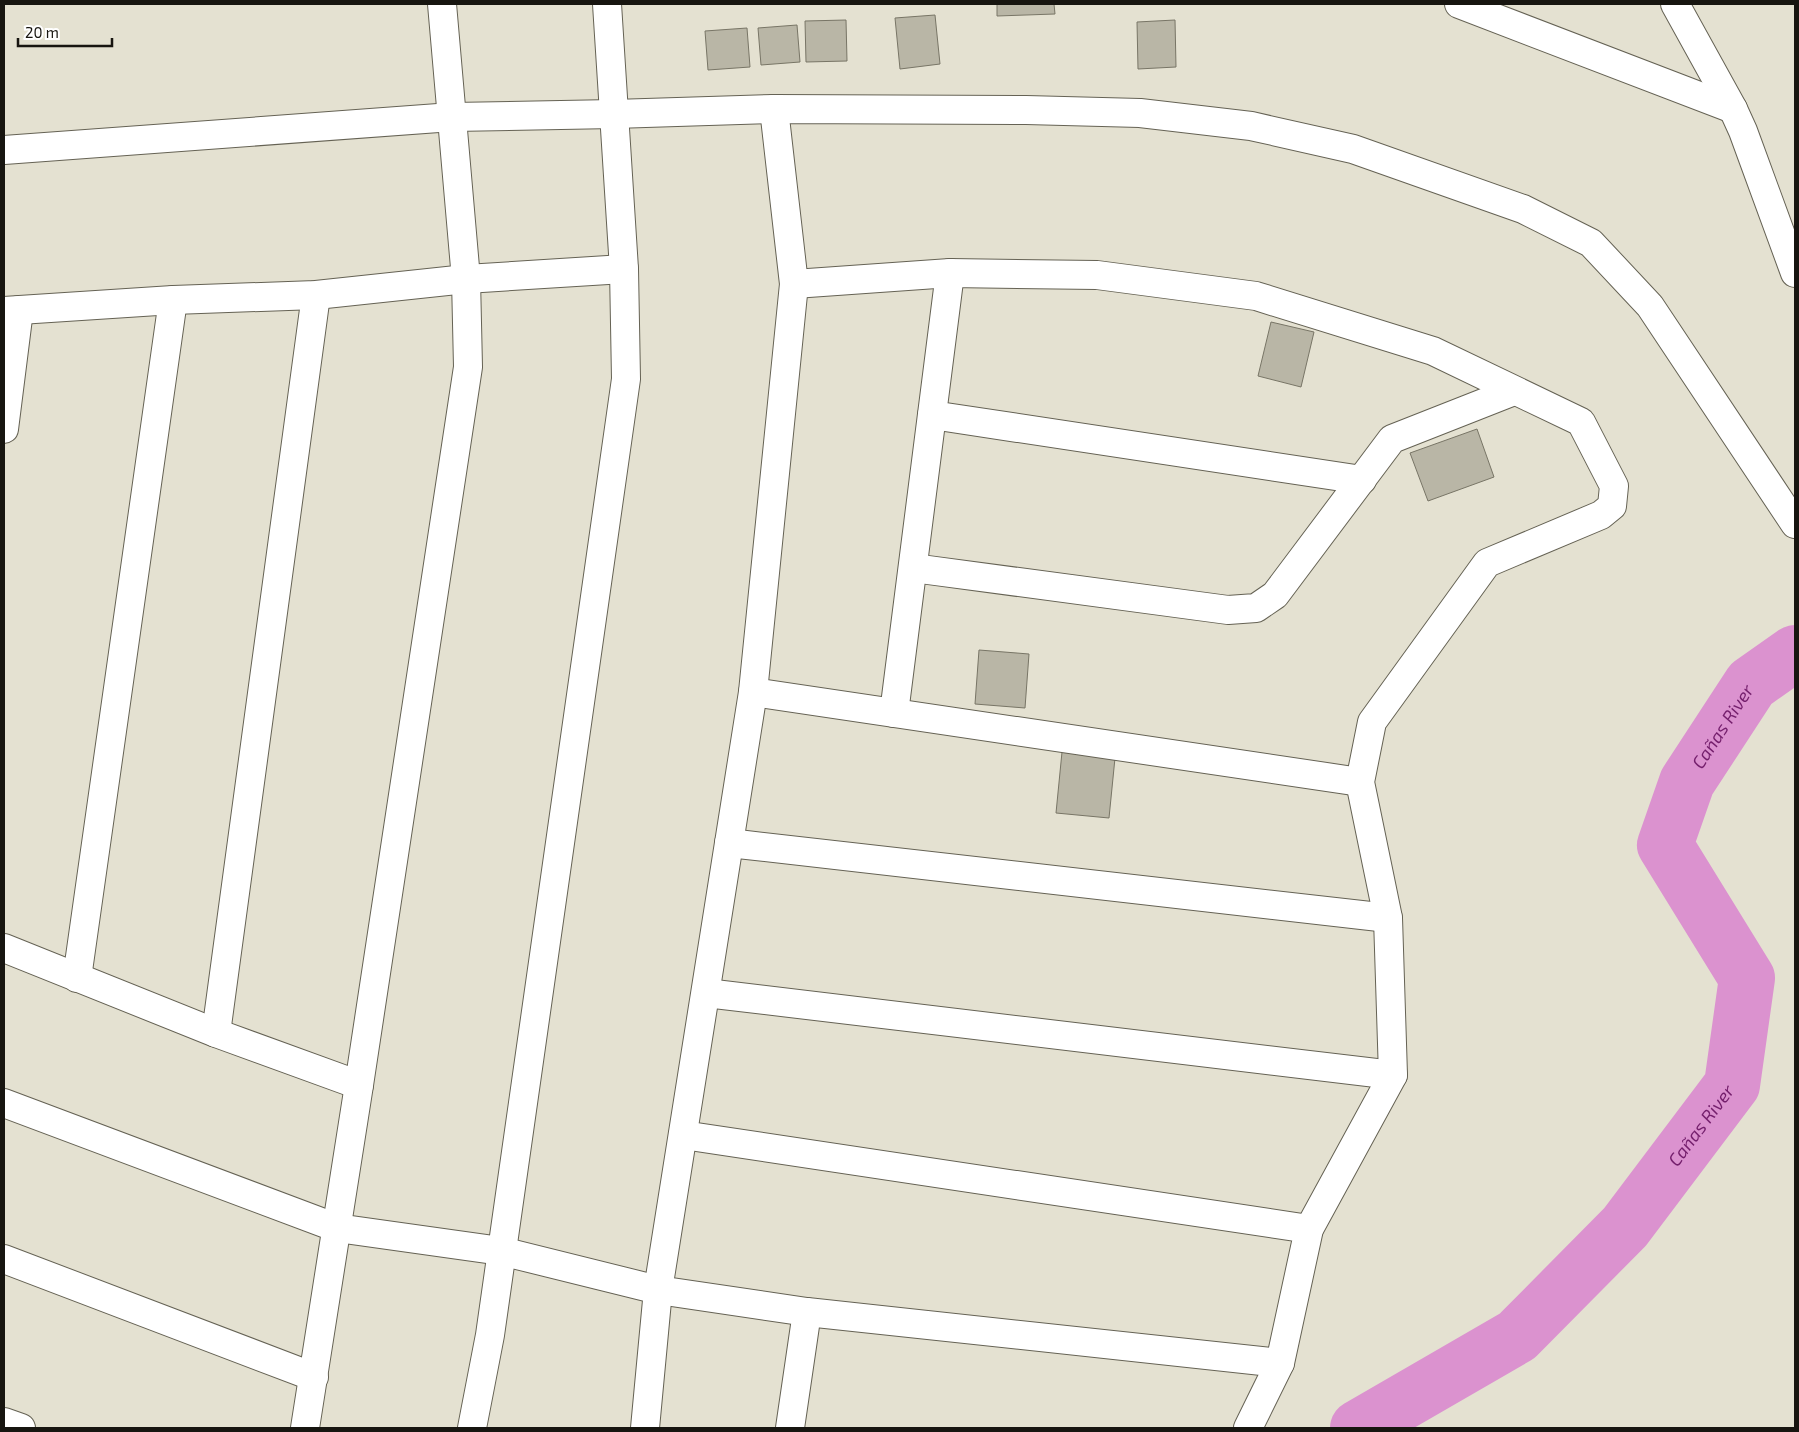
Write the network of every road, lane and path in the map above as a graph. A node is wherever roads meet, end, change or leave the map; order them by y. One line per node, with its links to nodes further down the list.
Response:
1 (442, 4): 8 (street)
2 (607, 4): 7 (street)
3 (1459, 4): 6 (street)
4 (1675, 4): 6 (street)
5 (774, 109): 7 (street); 14 (street); 22 (street)
6 (1733, 109): 12 (street)
7 (614, 114): 8 (street); 10 (street)
8 (452, 117): 9 (street); 13 (street)
9 (4, 150)
10 (624, 269): 13 (street); 39 (street)
11 (950, 273): 14 (street); 18 (street); 19 (street)
12 (1795, 273)
13 (466, 278): 15 (street); 34 (street)
14 (794, 284): 24 (street)
15 (316, 295): 16 (street); 32 (street)
16 (173, 300): 17 (street); 30 (street)
17 (11, 310): 20 (street)
18 (1514, 390): 21 (street); 26 (street)
19 (932, 415): 21 (street); 23 (street)
20 (4, 429)
21 (1362, 480): 23 (street)
22 (1795, 524)
23 (913, 568): 25 (street)
24 (753, 692): 25 (street); 27 (street)
25 (894, 713): 26 (street)
26 (1360, 782): 28 (street)
27 (729, 842): 28 (street); 31 (street)
28 (1388, 918): 33 (street)
29 (4, 948): 30 (street)
30 (77, 978): 32 (street)
31 (706, 993): 33 (street); 36 (street)
32 (216, 1033): 34 (street)
33 (1393, 1075): 38 (street)
34 (359, 1085): 37 (street)
35 (4, 1102): 37 (street)
36 (683, 1135): 38 (street); 41 (street)
37 (337, 1228): 39 (street); 44 (street)
38 (1309, 1229): 43 (street)
39 (501, 1251): 41 (street); 48 (street)
40 (4, 1259): 44 (street)
41 (658, 1290): 42 (street); 49 (street)
42 (806, 1312): 43 (street); 50 (street)
43 (1280, 1363): 51 (street)
44 (314, 1377): 47 (street)
45 (4, 1422): 46 (street)
46 (21, 1428)
47 (306, 1428)
48 (472, 1428)
49 (645, 1428)
50 (790, 1428)
51 (1248, 1428)

